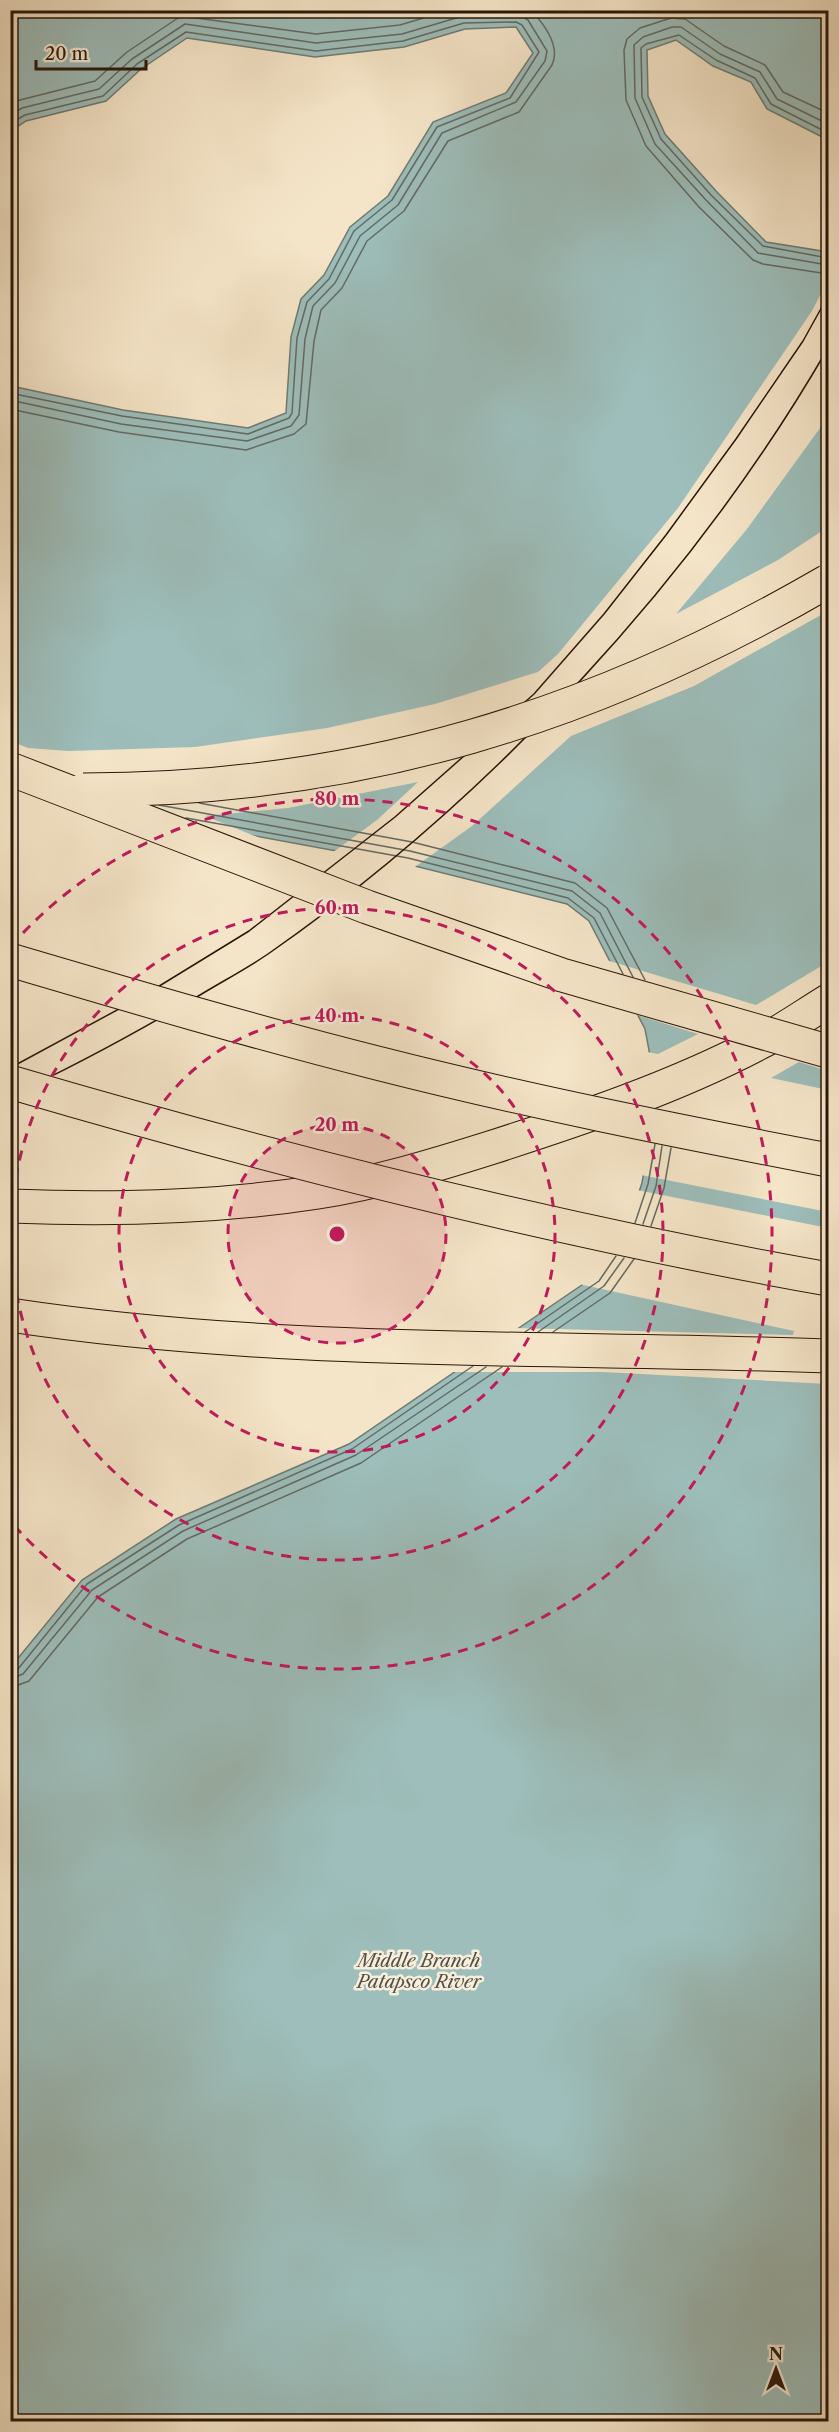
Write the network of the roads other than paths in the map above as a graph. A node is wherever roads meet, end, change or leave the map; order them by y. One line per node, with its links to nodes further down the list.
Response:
1 (828, 581): 3 (highway, bridge)
2 (10, 769): 6 (highway, bridge)
3 (10, 788)
4 (10, 960): 8 (highway, bridge)
5 (828, 1001): 9 (highway, bridge)
6 (828, 1051)
7 (10, 1082): 10 (highway, bridge)
8 (828, 1160)
9 (10, 1206)
10 (828, 1279)
11 (10, 1315): 12 (highway)
12 (828, 1356)

